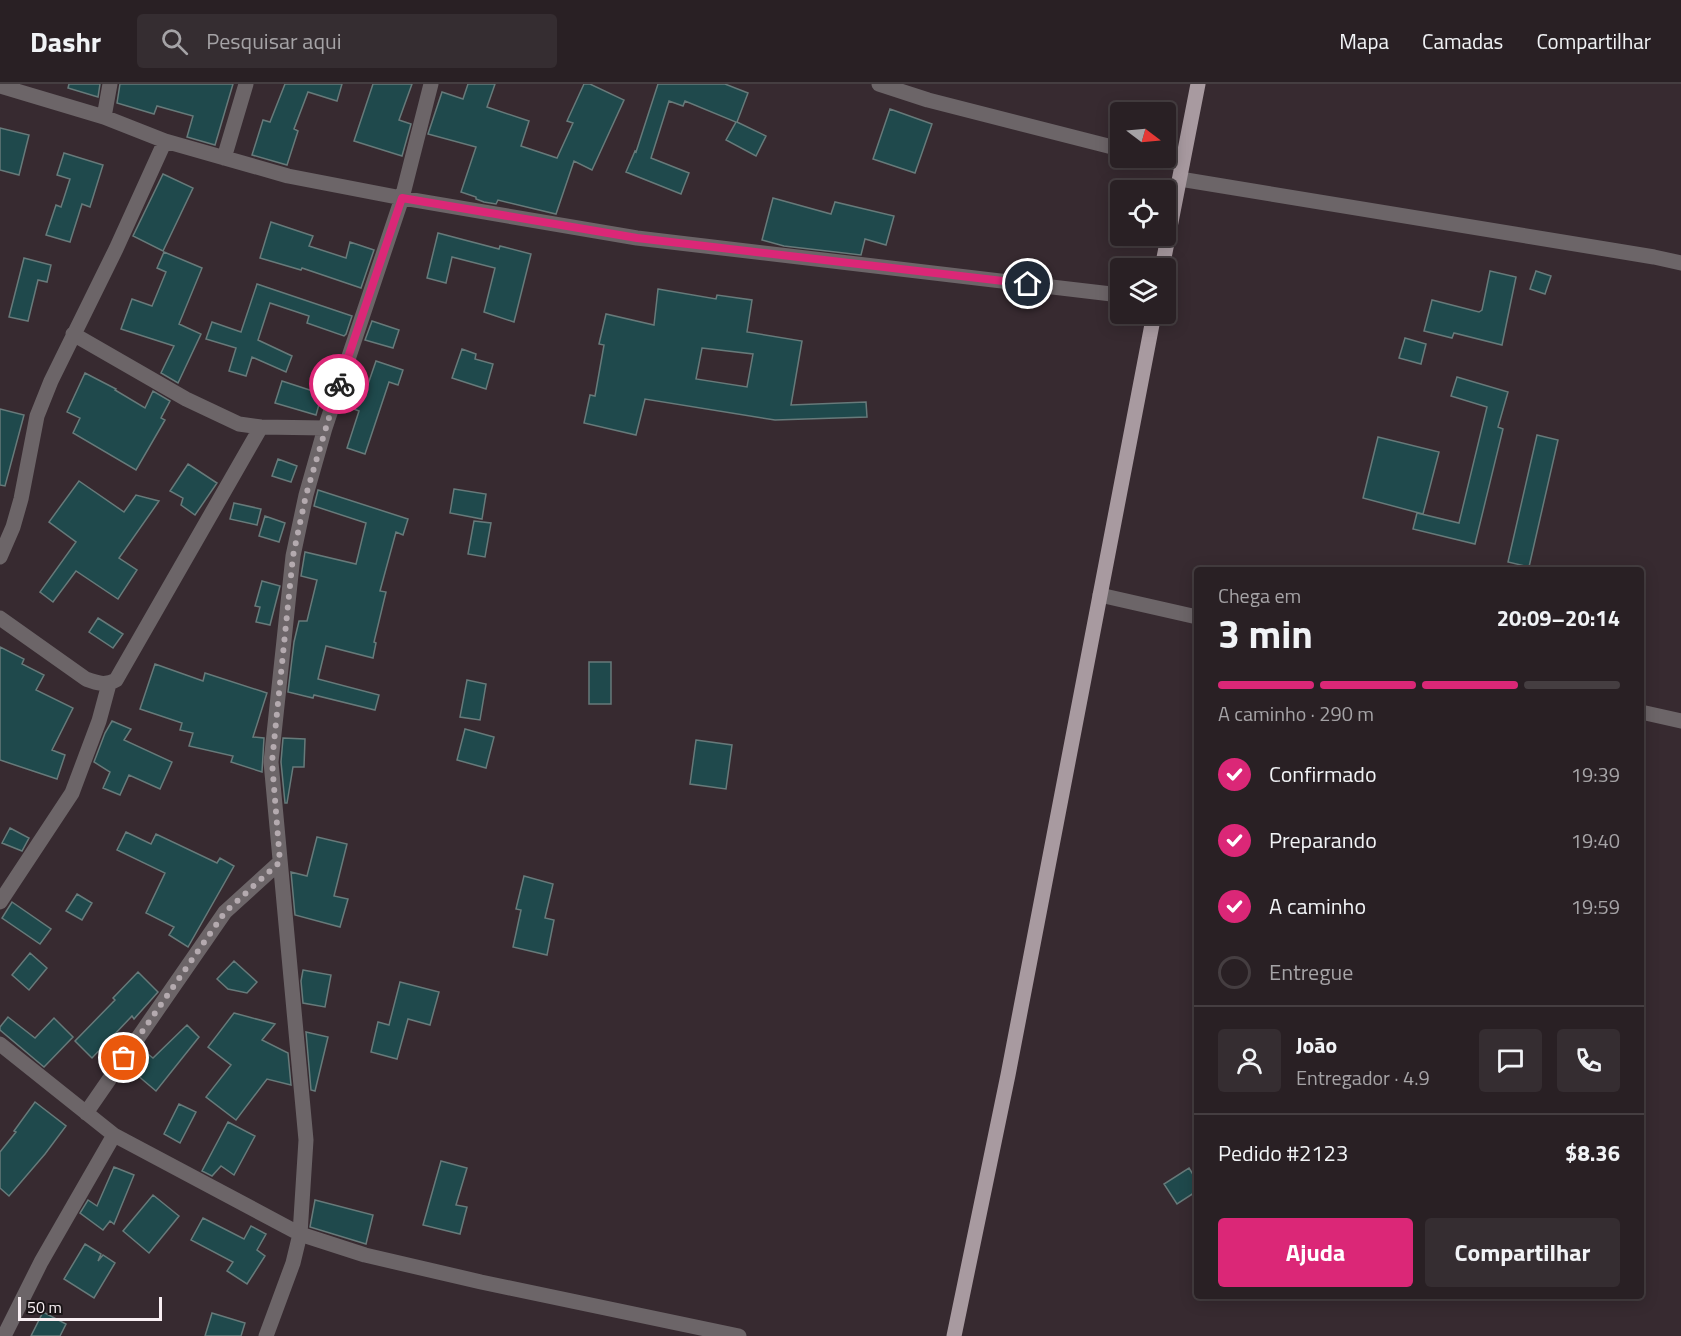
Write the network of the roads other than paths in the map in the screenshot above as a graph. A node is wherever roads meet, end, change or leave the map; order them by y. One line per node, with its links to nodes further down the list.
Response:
1 (110, 84): 7 (street)
2 (246, 84): 10 (street)
3 (431, 84): 13 (street)
4 (879, 84): 9 (street)
5 (1198, 84): 12 (main road)
6 (0, 86): 7 (street)
7 (104, 117): 8 (street)
8 (165, 141): 10 (street); 18 (street)
9 (1110, 146)
10 (224, 158): 13 (street)
11 (1174, 168): 12 (street)
12 (1181, 172): 14 (main road); 15 (street)
13 (402, 198): 16 (street); 20 (street)
14 (1164, 258)
15 (1681, 263)
16 (1110, 294)
17 (1152, 324): 22 (main road)
18 (74, 334): 19 (street); 21 (street)
19 (261, 427): 20 (street); 25 (street)
20 (325, 428): 28 (street)
21 (0, 557)
22 (1100, 595): 23 (street); 37 (main road)
23 (1194, 616)
24 (0, 618): 25 (street)
25 (109, 684): 29 (street)
26 (1644, 713): 27 (street)
27 (1681, 721)
28 (280, 862): 31 (street); 33 (street)
29 (0, 902)
30 (0, 1044): 31 (street)
31 (86, 1113): 32 (street)
32 (114, 1135): 33 (street); 34 (street)
33 (300, 1234): 35 (street); 36 (street)
34 (4, 1336)
35 (266, 1336)
36 (739, 1336)
37 (954, 1336)

